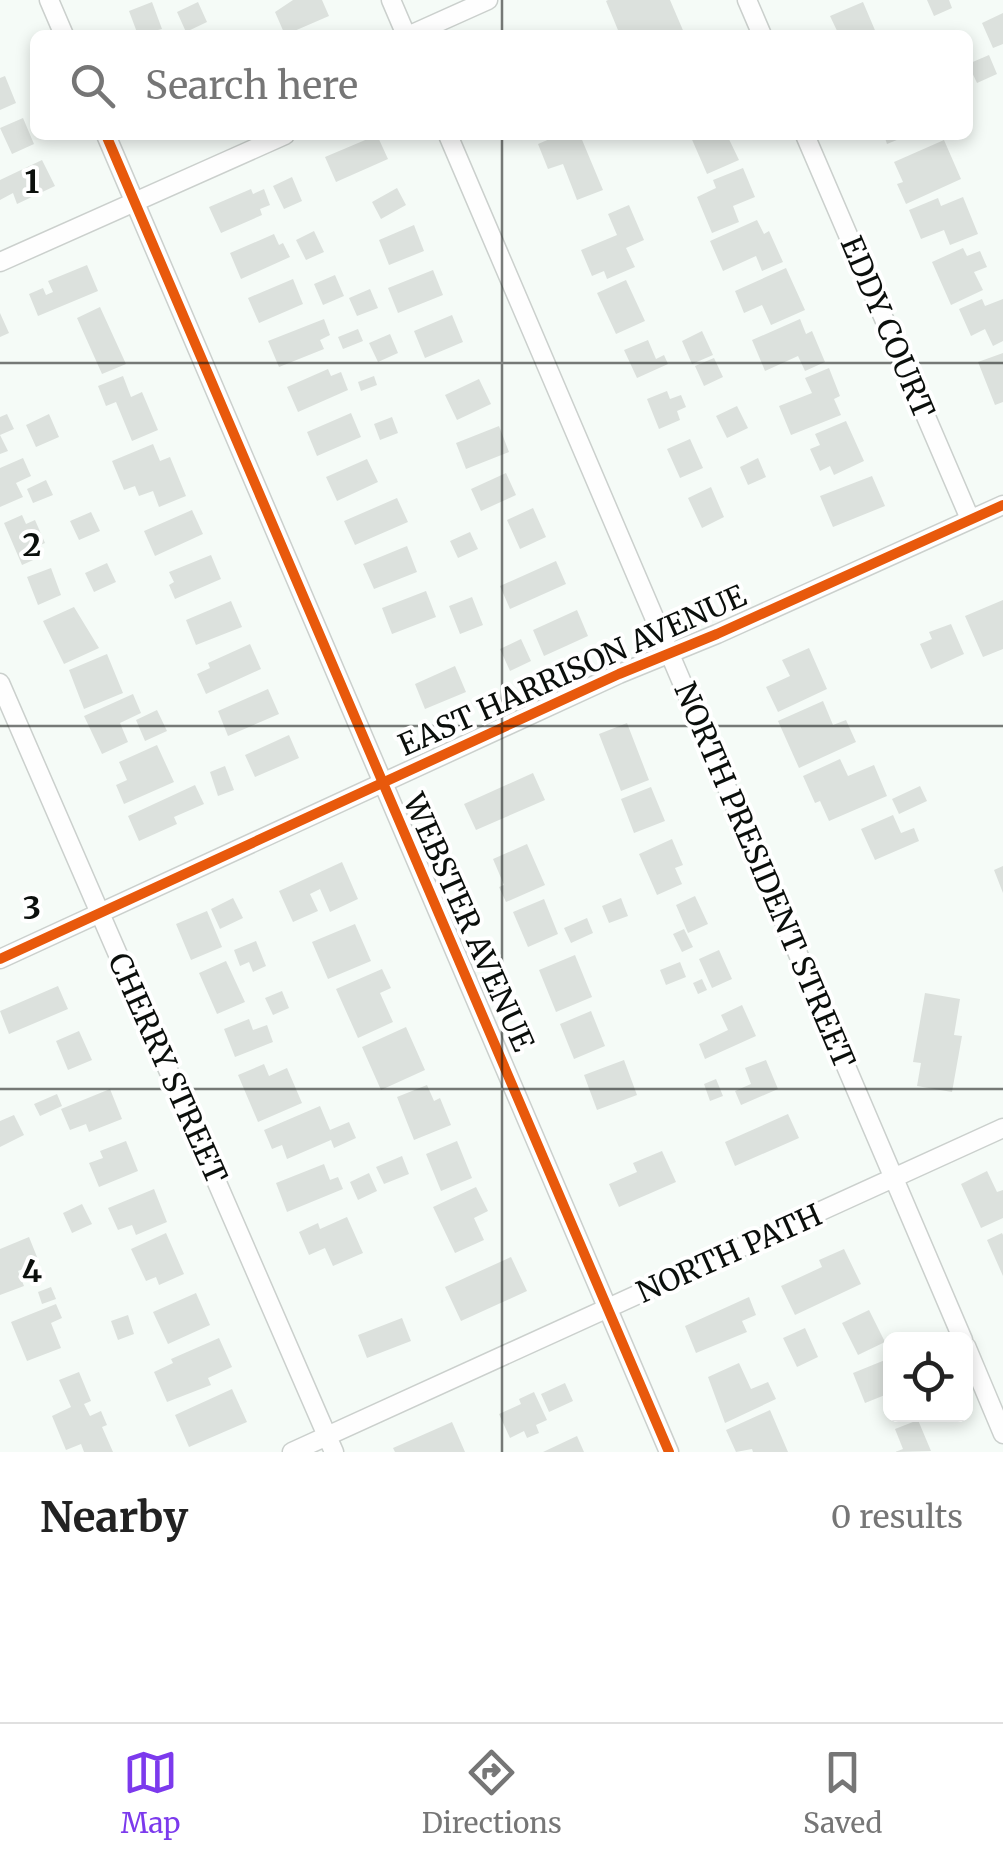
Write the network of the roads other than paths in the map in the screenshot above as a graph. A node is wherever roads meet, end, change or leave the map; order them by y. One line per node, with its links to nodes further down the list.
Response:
1 (50, 0): 5 (street)
2 (391, 0): 6 (street)
3 (488, 0): 7 (street)
4 (747, 0): 8 (street)
5 (62, 30)
6 (406, 30)
7 (419, 30)
8 (760, 30)
9 (108, 140): 13 (street, WEBSTER AVENUE)
10 (275, 140): 13 (street)
11 (450, 140): 17 (street, NORTH PRESIDENT STREET)
12 (807, 140): 16 (street, EDDY COURT)
13 (134, 202): 14 (street); 19 (street, WEBSTER AVENUE)
14 (0, 262)
15 (1003, 505): 16 (street, EAST HARRISON AVENUE)
16 (970, 520): 17 (street, EAST HARRISON AVENUE)
17 (669, 654): 19 (street, EAST HARRISON AVENUE); 23 (street, NORTH PRESIDENT STREET)
18 (0, 684): 20 (street, CHERRY STREET)
19 (380, 782): 20 (street, EAST HARRISON AVENUE); 24 (street, WEBSTER AVENUE)
20 (99, 914): 21 (street, EAST HARRISON AVENUE); 28 (street, CHERRY STREET)
21 (0, 959)
22 (1003, 1128): 23 (street, NORTH PATH)
23 (894, 1178): 24 (street, NORTH PATH); 25 (street, NORTH PRESIDENT STREET)
24 (608, 1308): 28 (street, NORTH PATH); 30 (street, WEBSTER AVENUE)
25 (959, 1332)
26 (973, 1364): 27 (street, NORTH PRESIDENT STREET)
27 (1003, 1434)
28 (331, 1444): 29 (street, NORTH PATH)
29 (292, 1452)
30 (668, 1452)

